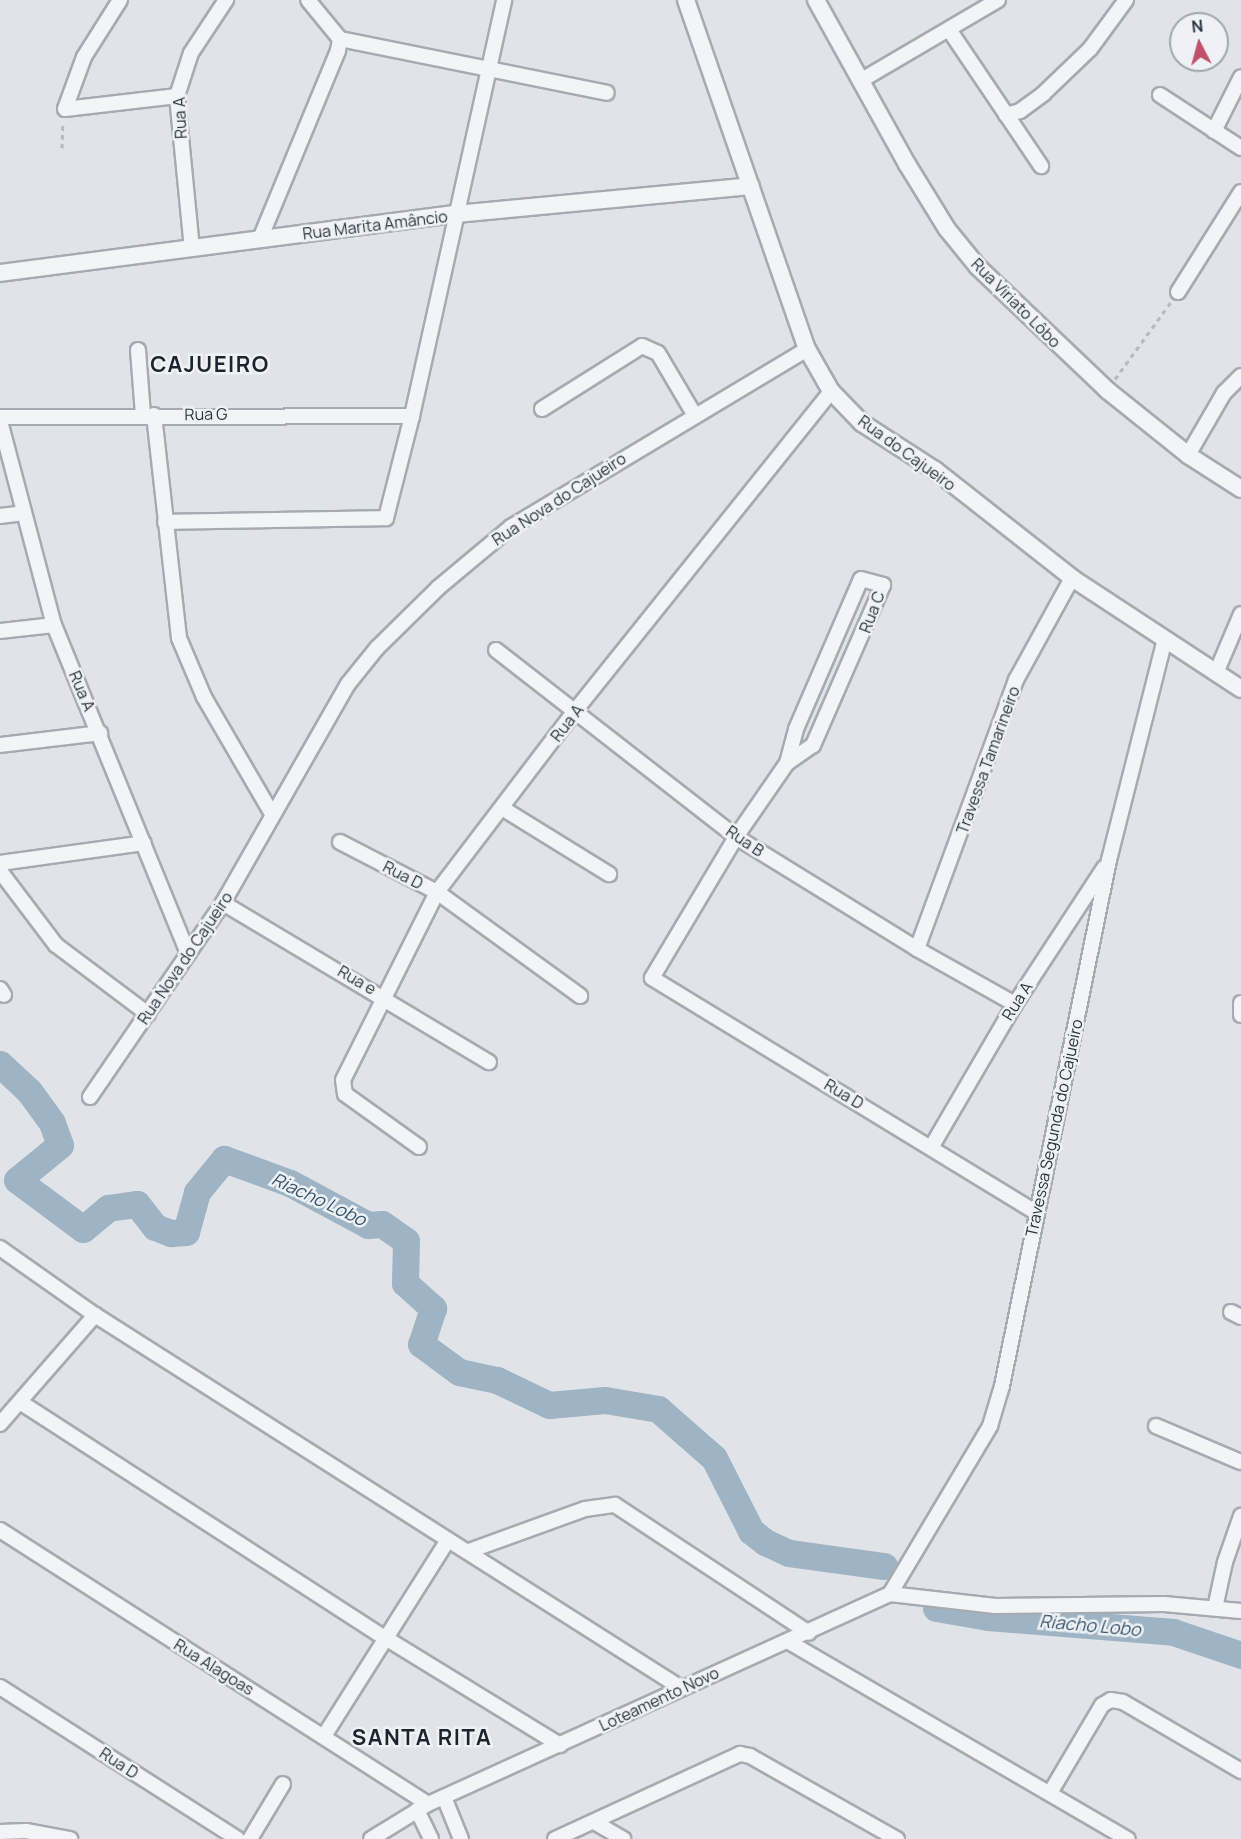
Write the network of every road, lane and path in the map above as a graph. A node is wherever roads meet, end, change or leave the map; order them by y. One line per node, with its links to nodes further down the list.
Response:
1 (120, 0): 17 (street)
2 (226, 0): 16 (street, Rua A)
3 (308, 0): 10 (street)
4 (504, 0): 11 (street)
5 (686, 0): 23 (street, Rua do Cajueiro)
6 (816, 0): 13 (street, Rua Viriato Lôbo)
7 (998, 0): 9 (street)
8 (1126, 0): 18 (street)
9 (950, 31): 13 (street); 18 (street)
10 (339, 39): 11 (street); 26 (street)
11 (489, 68): 14 (street); 25 (street)
12 (1241, 77): 19 (street)
13 (861, 81): 33 (street, Rua Viriato Lôbo)
14 (607, 93)
15 (1160, 95): 19 (street)
16 (177, 96): 17 (street); 27 (street, Rua A)
17 (65, 109): 20 (path)
18 (1006, 115): 22 (street)
19 (1215, 131): 21 (street)
20 (62, 148)
21 (1241, 148)
22 (1041, 166)
23 (751, 186): 25 (street, Rua Marita Amâncio); 30 (street, Rua do Cajueiro)
24 (1241, 192): 29 (street)
25 (456, 214): 26 (street, Rua Marita Amâncio); 38 (street)
26 (261, 239): 27 (street, Rua Marita Amâncio)
27 (192, 249): 28 (street, Rua Marita Amâncio)
28 (0, 273)
29 (1178, 292): 33 (path)
30 (807, 349): 34 (street, Rua do Cajueiro); 36 (street, Rua Nova do Cajueiro)
31 (138, 350): 37 (street)
32 (1241, 376): 40 (street)
33 (1107, 390): 40 (street, Rua Viriato Lôbo)
34 (831, 391): 45 (street, Rua do Cajueiro); 55 (street, Rua A)
35 (542, 409): 36 (street)
36 (694, 414): 60 (street, Rua Nova do Cajueiro)
37 (148, 415): 38 (street, Rua G); 39 (street, Rua G); 44 (street)
38 (412, 416): 44 (street)
39 (0, 419): 42 (street, Rua A)
40 (1188, 455): 41 (street, Rua Viriato Lôbo)
41 (1241, 489)
42 (24, 513): 43 (street); 47 (street, Rua A)
43 (0, 516)
44 (165, 522): 60 (street)
45 (1072, 578): 49 (street, Rua do Cajueiro); 70 (street, Travessa Tamarineiro)
46 (1241, 614): 51 (street)
47 (54, 625): 48 (street); 56 (street, Rua A)
48 (0, 630)
49 (1165, 639): 51 (street, Rua do Cajueiro); 64 (street, Travessa Segunda do Cajueiro)
50 (496, 650): 55 (street, Rua B)
51 (1216, 673): 54 (street, Rua do Cajueiro)
52 (818, 678): 53 (street); 53 (street, Rua C); 58 (street, Rua C)
53 (839, 689): 58 (street, Rua C)
54 (1241, 689)
55 (575, 711): 59 (street, Rua A); 61 (street, Rua B)
56 (100, 733): 57 (street); 63 (street, Rua A)
57 (0, 745)
58 (787, 763): 61 (street, Rua C)
59 (502, 808): 67 (street); 68 (street, Rua A)
60 (272, 814): 69 (street, Rua Nova do Cajueiro)
61 (736, 837): 70 (street, Rua B); 72 (street, Rua C)
62 (340, 842): 68 (street, Rua D)
63 (144, 843): 65 (street); 71 (street, Rua A)
64 (1110, 860): 76 (street, Rua A); 83 (street, Travessa Segunda do Cajueiro)
65 (0, 863)
66 (0, 871): 77 (street)
67 (609, 874)
68 (436, 892): 73 (street, Rua A); 74 (street, Rua D)
69 (223, 903): 71 (street, Rua Nova do Cajueiro); 73 (street, Rua e)
70 (917, 949): 76 (street, Rua B)
71 (188, 954): 77 (street, Rua Nova do Cajueiro)
72 (652, 978): 81 (street, Rua D)
73 (382, 995): 79 (street, Rua e); 82 (street, Rua A)
74 (580, 996)
75 (1241, 1003): 78 (street)
76 (1015, 1004): 81 (street, Rua A)
77 (148, 1014): 80 (street, Rua Nova do Cajueiro)
78 (1241, 1015)
79 (489, 1062)
80 (90, 1097)
81 (932, 1146): 83 (street, Rua D)
82 (419, 1147)
83 (1036, 1212): 94 (street, Travessa Segunda do Cajueiro)
84 (0, 1250): 85 (street)
85 (95, 1315): 86 (street); 92 (street)
86 (20, 1402): 87 (street); 98 (street)
87 (0, 1424)
88 (1156, 1426): 89 (street)
89 (1241, 1462)
90 (1241, 1516): 95 (street)
91 (0, 1530): 102 (street, Rua Alagoas)
92 (448, 1540): 93 (street); 98 (street)
93 (469, 1551): 97 (street); 101 (street)
94 (890, 1594): 95 (street); 97 (street, Loteamento Novo)
95 (1215, 1608): 96 (street)
96 (1241, 1611)
97 (809, 1633): 99 (street, Loteamento Novo)
98 (387, 1639): 102 (street); 103 (street)
99 (789, 1642): 101 (street, Loteamento Novo); 106 (street)
100 (0, 1687): 112 (street, Rua D)
101 (681, 1688): 103 (street, Loteamento Novo)
102 (324, 1736): 108 (street, Rua Alagoas)
103 (560, 1745): 107 (street, Loteamento Novo)
104 (1241, 1771): 106 (street)
105 (283, 1784): 113 (street)
106 (1050, 1793): 120 (street)
107 (444, 1797): 108 (street, Loteamento Novo); 116 (street)
108 (422, 1807): 114 (street, Loteamento Novo); 115 (street)
109 (594, 1822): 117 (street); 118 (street); 119 (street)
110 (0, 1832): 111 (street)
111 (70, 1839)
112 (238, 1839)
113 (250, 1839)
114 (371, 1839)
115 (431, 1839)
116 (461, 1839)
117 (555, 1839)
118 (624, 1839)
119 (897, 1839)
120 (1128, 1839)

